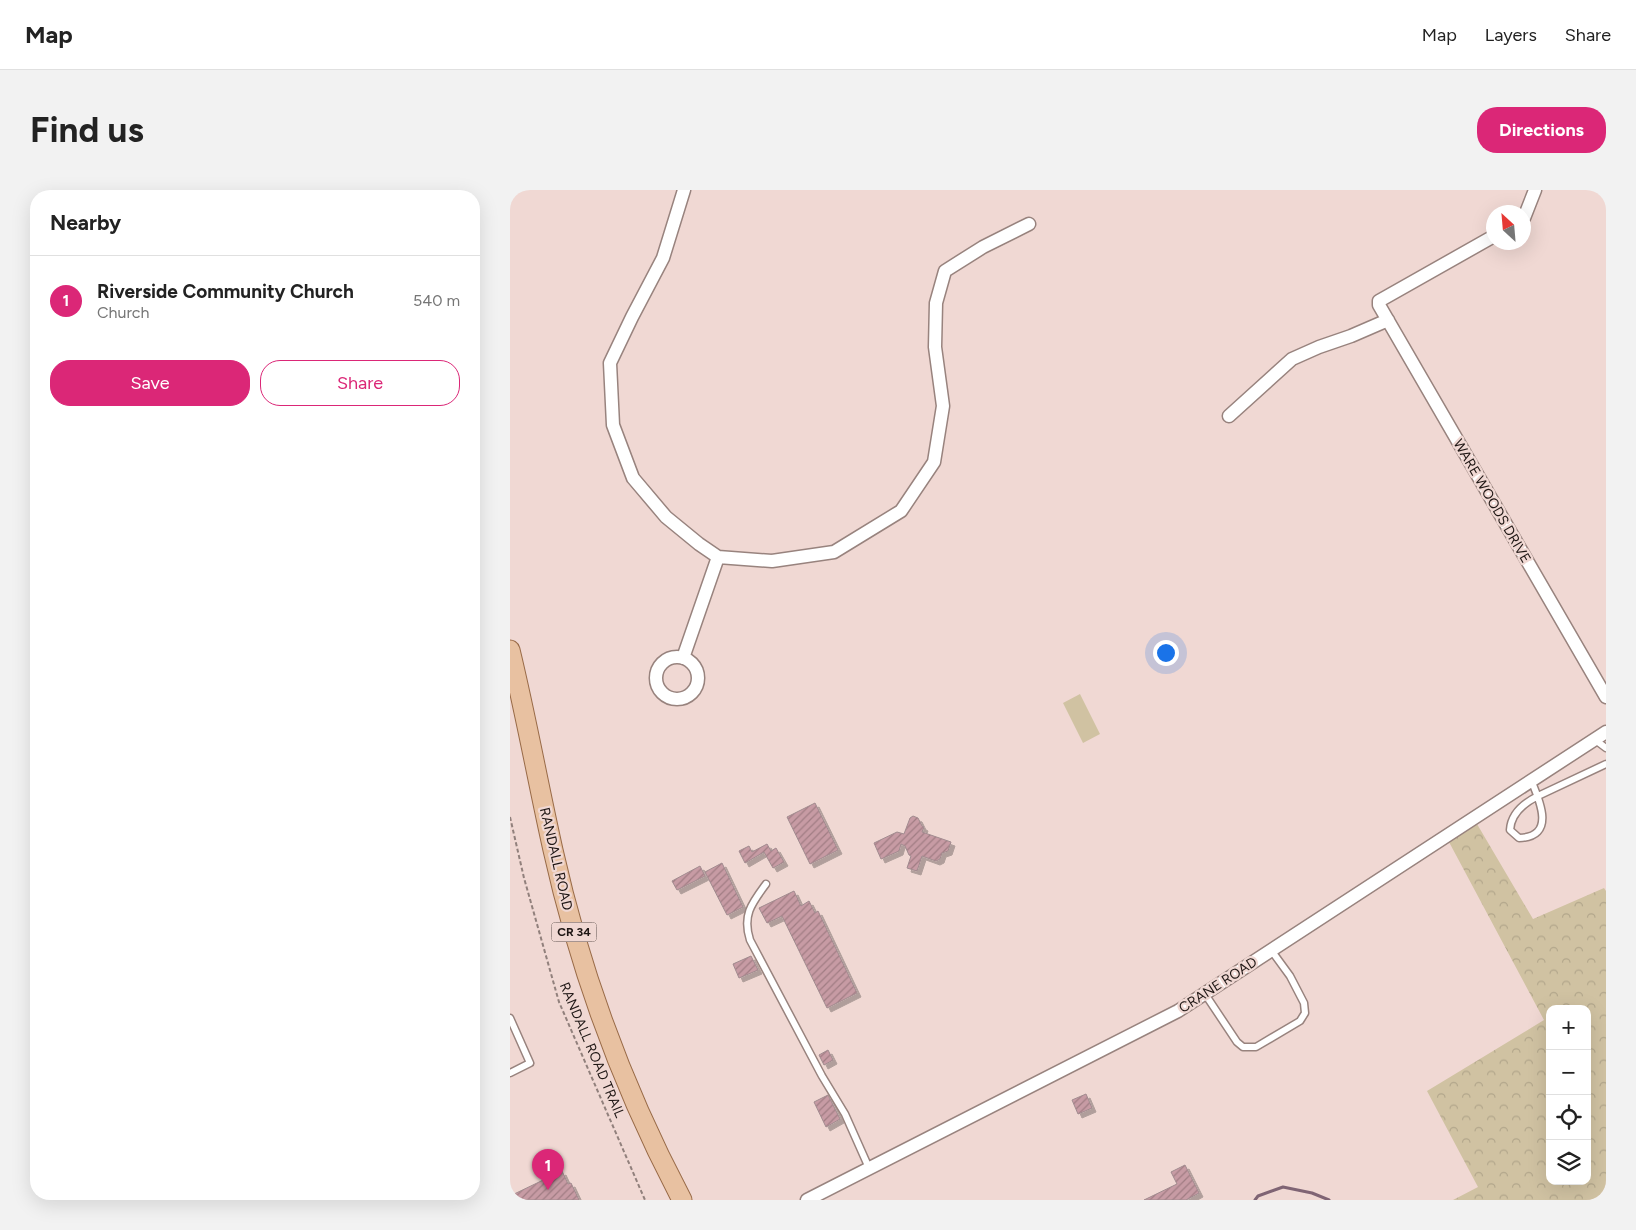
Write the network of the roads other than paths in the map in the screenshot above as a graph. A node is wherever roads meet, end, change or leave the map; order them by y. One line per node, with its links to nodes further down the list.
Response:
1 (684, 190): 8 (street)
2 (1535, 190): 3 (street)
3 (1529, 205)
4 (1029, 224): 8 (street)
5 (1486, 241): 6 (street, WARE WOODS DRIVE)
6 (1388, 320): 7 (street); 11 (street, WARE WOODS DRIVE)
7 (1229, 416)
8 (718, 557): 10 (street)
9 (510, 650): 24 (main road, RANDALL ROAD / CR 34)
10 (683, 658)
11 (1606, 697)
12 (1606, 732): 13 (street, CRANE ROAD)
13 (1594, 739): 14 (lane); 16 (street, CRANE ROAD)
14 (1606, 748)
15 (1606, 764): 17 (lane)
16 (1530, 780): 17 (lane); 19 (street, CRANE ROAD)
17 (1538, 796): 17 (lane)
18 (766, 884): 23 (lane)
19 (1271, 950): 20 (street, CRANE ROAD); 20 (lane)
20 (1205, 994): 23 (street, CRANE ROAD)
21 (510, 1018): 22 (lane)
22 (510, 1073)
23 (870, 1168): 25 (street, CRANE ROAD)
24 (682, 1200)
25 (808, 1200)

